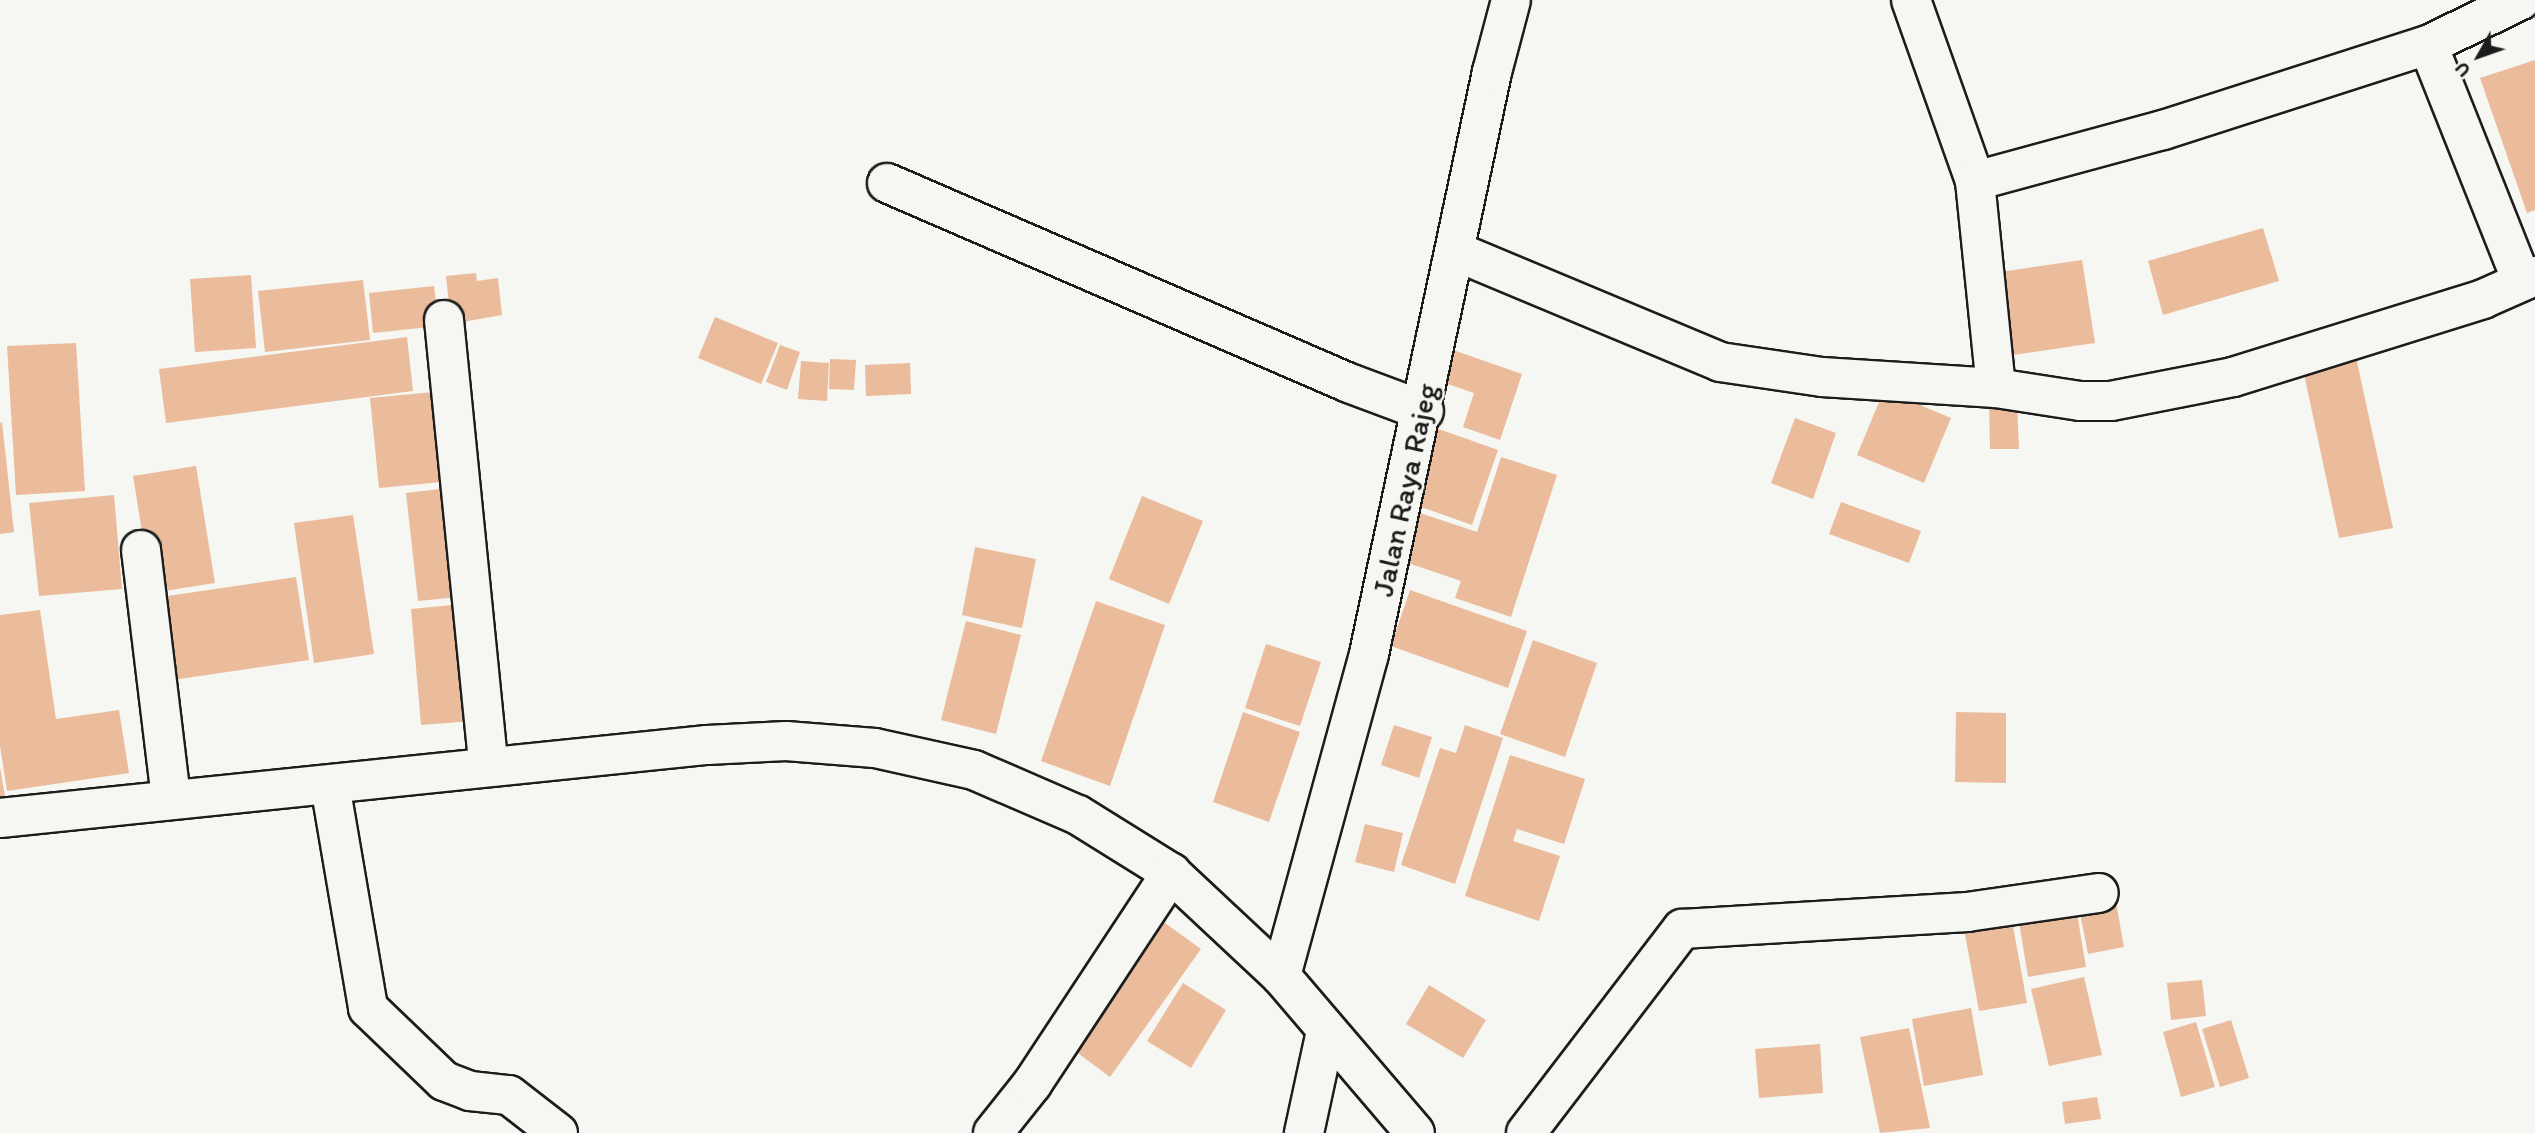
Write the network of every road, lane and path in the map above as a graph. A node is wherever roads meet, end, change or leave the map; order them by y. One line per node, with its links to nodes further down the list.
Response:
1 (1511, 0): 7 (street, Jalan Raya Rajeg)
2 (1911, 0): 5 (street)
3 (2521, 0): 4 (street)
4 (2428, 45): 5 (street); 8 (street)
5 (1975, 181): 10 (street)
6 (887, 183): 11 (street)
7 (1455, 251): 10 (street); 11 (street, Jalan Raya Rajeg)
8 (2529, 279): 10 (street)
9 (444, 320): 13 (street)
10 (1996, 388)
11 (1424, 411): 19 (street, Jalan Raya Rajeg)
12 (141, 551): 15 (street)
13 (489, 767): 14 (street); 17 (street)
14 (330, 785): 15 (street); 21 (street)
15 (171, 798): 16 (street)
16 (0, 818)
17 (1171, 873): 19 (street); 22 (street)
18 (2099, 893): 25 (street)
19 (1280, 976): 20 (street)
20 (1326, 1031): 23 (street); 24 (street)
21 (558, 1133)
22 (993, 1133)
23 (1304, 1133)
24 (1415, 1133)
25 (1526, 1133)

